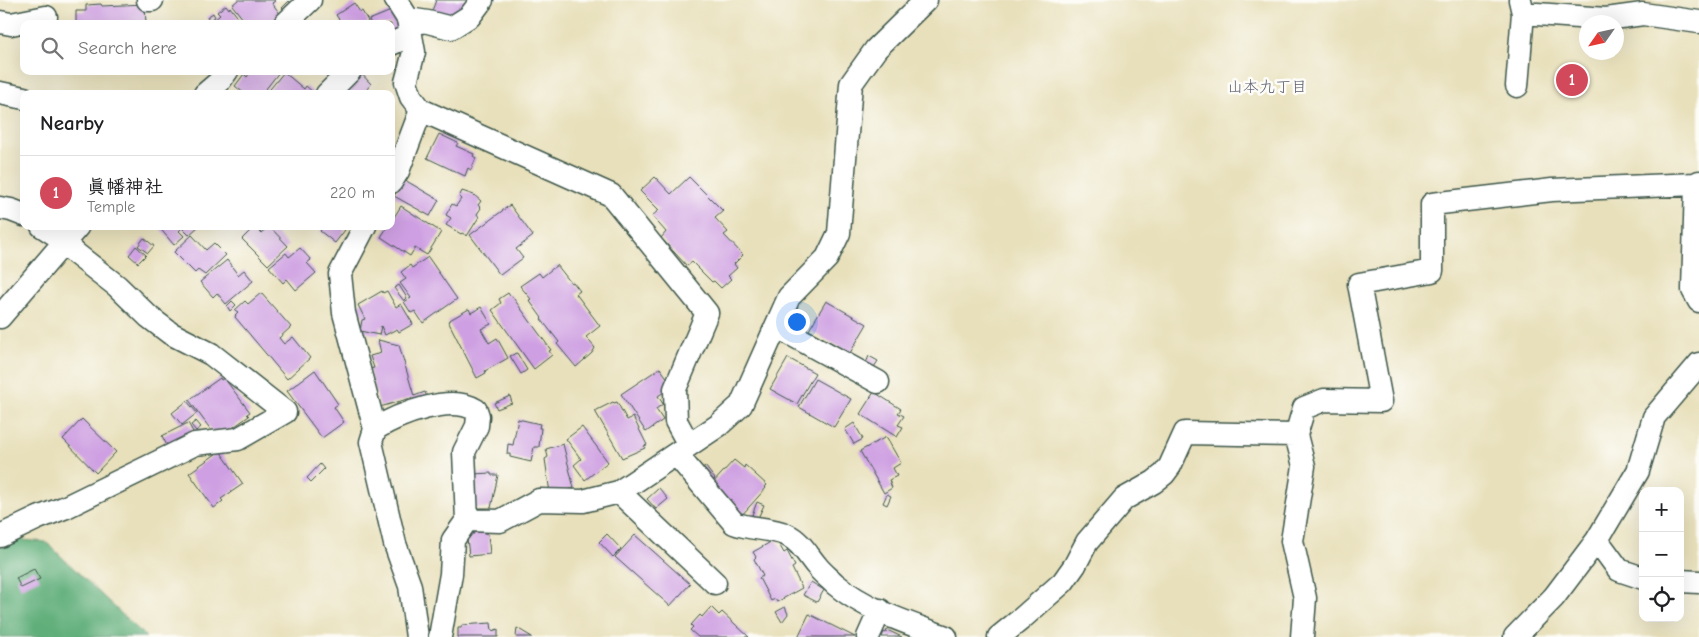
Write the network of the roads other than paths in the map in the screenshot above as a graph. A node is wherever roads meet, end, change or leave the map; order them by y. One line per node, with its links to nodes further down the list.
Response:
1 (310, 0): 8 (street)
2 (396, 0): 12 (street)
3 (482, 0): 12 (street)
4 (926, 0): 30 (street)
5 (1522, 7): 11 (street); 15 (street)
6 (46, 17): 7 (street)
7 (31, 20)
8 (289, 20)
9 (0, 22): 10 (street)
10 (20, 22)
11 (1699, 22)
12 (403, 33): 20 (street)
13 (224, 75): 16 (street)
14 (346, 75): 17 (street)
15 (1517, 86)
16 (210, 90)
17 (331, 90)
18 (0, 93): 19 (street)
19 (20, 97)
20 (421, 110): 21 (street); 35 (street)
21 (395, 176)
22 (1697, 183): 28 (street); 34 (street)
23 (0, 208): 24 (street)
24 (20, 213)
25 (56, 230): 27 (street)
26 (364, 230): 33 (street)
27 (71, 234): 29 (street); 38 (street)
28 (1699, 301)
29 (0, 317)
30 (776, 326): 32 (street); 35 (street)
31 (1699, 364): 39 (street)
32 (878, 382)
33 (375, 429): 37 (street); 45 (street)
34 (1296, 435): 49 (street); 50 (street)
35 (682, 450): 36 (street); 44 (street)
36 (619, 492): 37 (street); 43 (street)
37 (467, 520): 46 (street)
38 (0, 536)
39 (1597, 540): 40 (street); 51 (street)
40 (1640, 577)
41 (1684, 581): 42 (street)
42 (1699, 582)
43 (715, 583)
44 (880, 610): 47 (street); 48 (street)
45 (417, 637)
46 (440, 637)
47 (868, 637)
48 (946, 637)
49 (999, 637)
50 (1302, 637)
51 (1515, 637)

